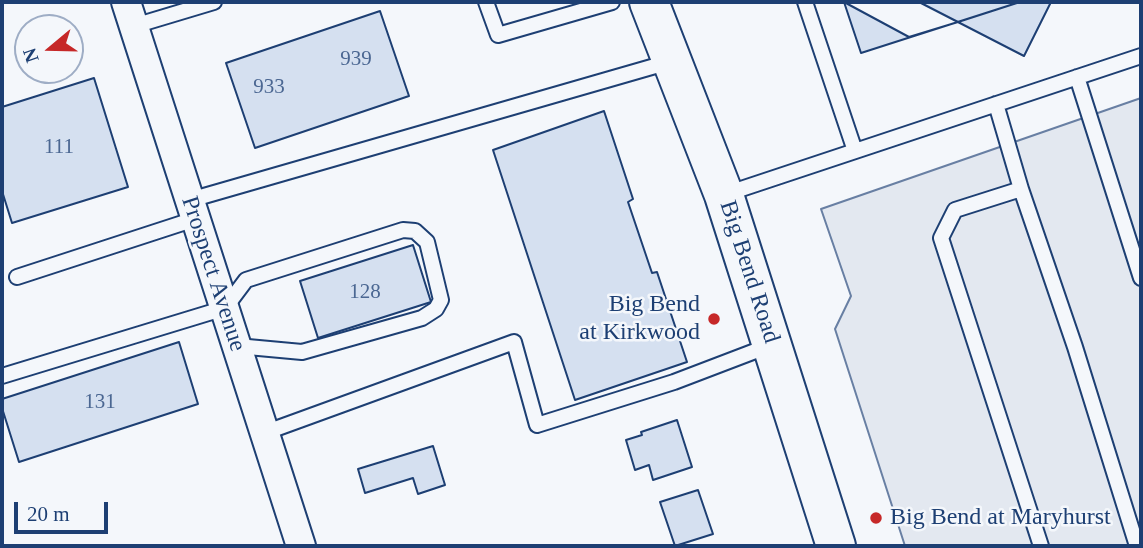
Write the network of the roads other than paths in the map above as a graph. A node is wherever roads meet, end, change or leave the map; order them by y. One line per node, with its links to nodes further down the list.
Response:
1 (214, 2): 6 (lane)
2 (486, 2): 3 (lane)
3 (612, 2)
4 (649, 2): 8 (main road, Big Bend Road)
5 (805, 2): 11 (lane)
6 (130, 14): 14 (street, Prospect Avenue)
7 (1141, 55): 9 (lane)
8 (672, 61): 13 (main road, Big Bend Road); 14 (lane)
9 (1077, 77): 10 (lane); 16 (lane)
10 (996, 104): 11 (lane); 12 (lane)
11 (855, 151): 13 (lane)
12 (1021, 189): 24 (lane); 25 (lane)
13 (724, 195): 18 (main road, Big Bend Road)
14 (193, 209): 15 (lane); 17 (street, Prospect Avenue)
15 (17, 277)
16 (1141, 278)
17 (225, 308): 19 (street, Prospect Avenue); 19 (lane); 20 (lane)
18 (772, 345): 21 (lane); 23 (main road, Big Bend Road)
19 (237, 346): 21 (street, Prospect Avenue)
20 (2, 376)
21 (264, 433): 22 (street, Prospect Avenue)
22 (301, 546)
23 (836, 546)
24 (1041, 546)
25 (1137, 546)

